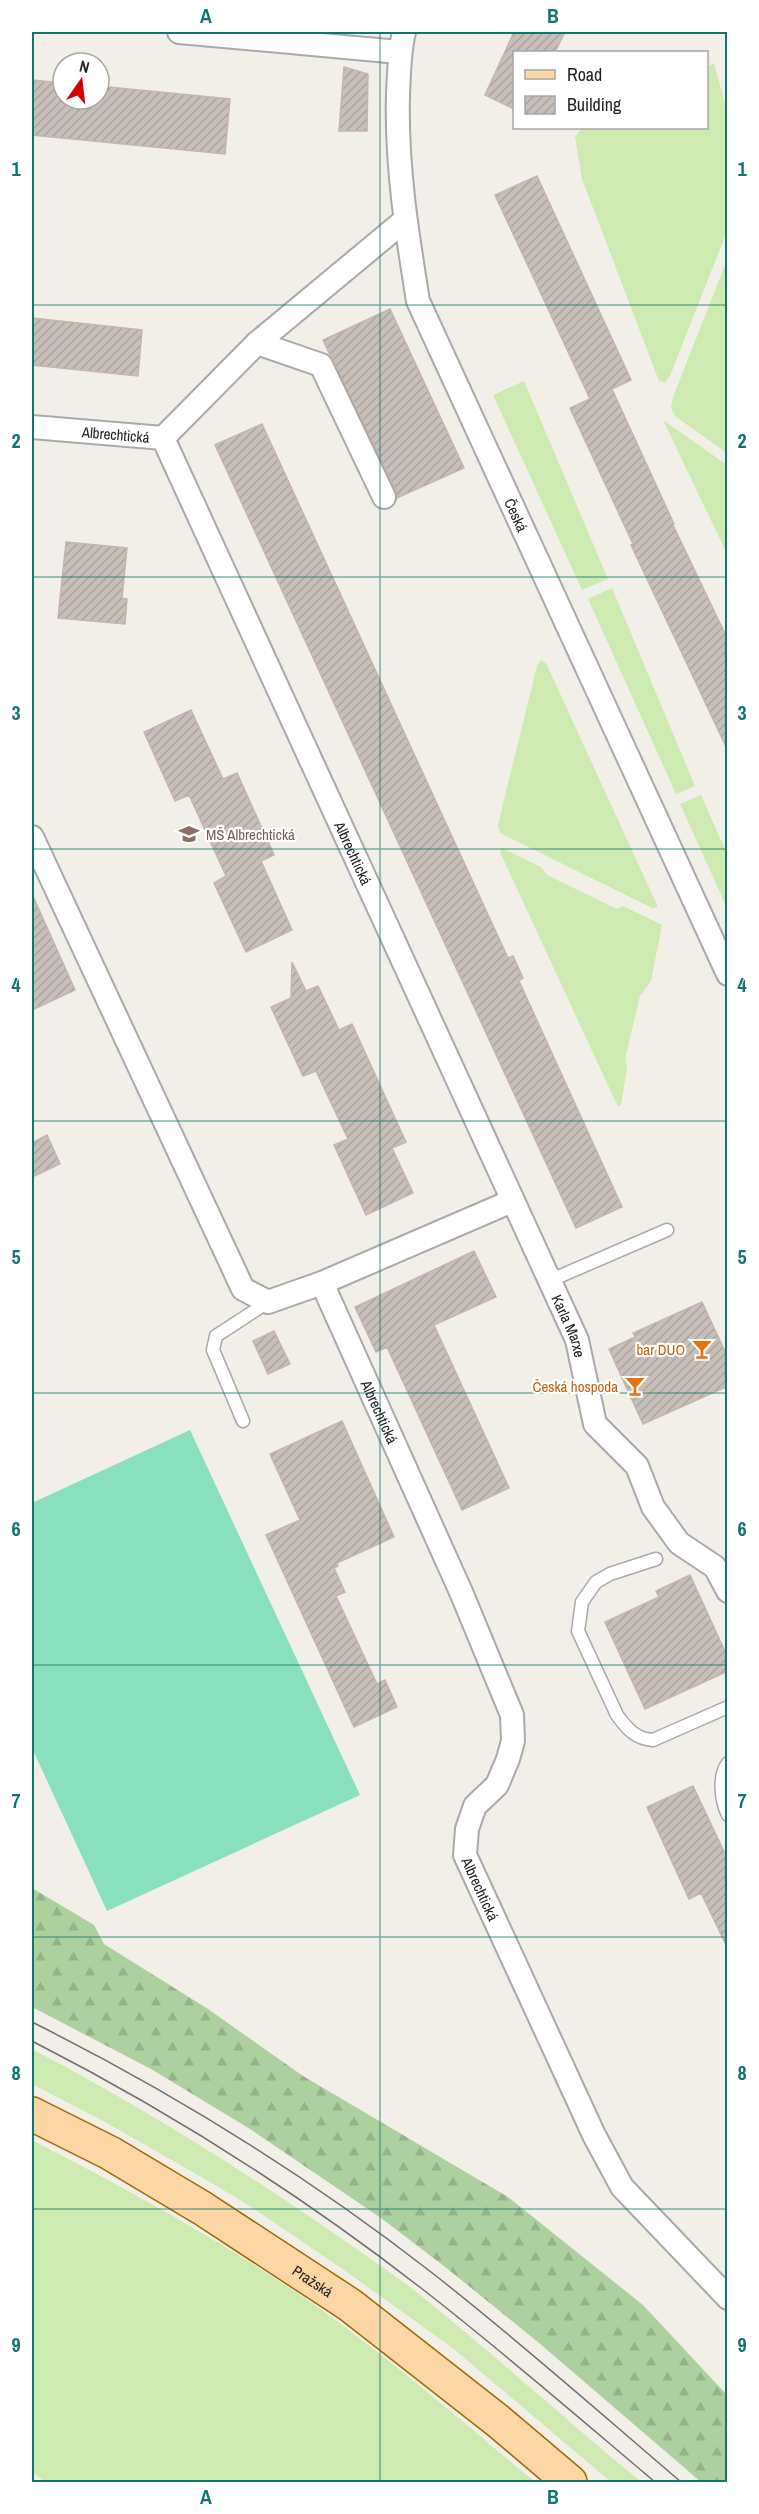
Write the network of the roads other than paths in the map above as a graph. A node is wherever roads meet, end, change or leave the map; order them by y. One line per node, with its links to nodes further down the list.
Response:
1 (178, 32): 2 (street)
2 (402, 42): 3 (street, Česká)
3 (405, 220): 4 (street); 9 (street, Česká)
4 (257, 343): 6 (street); 7 (street)
5 (32, 427): 6 (street, Albrechtická)
6 (163, 438): 10 (street, Albrechtická)
7 (384, 497)
8 (32, 837): 14 (street)
9 (728, 974)
10 (512, 1201): 12 (street, Karla Marxe); 13 (street)
11 (667, 1230): 12 (lane)
12 (551, 1280): 17 (street, Karla Marxe)
13 (321, 1283): 14 (street); 22 (street, Albrechtická)
14 (268, 1302): 15 (lane)
15 (243, 1421)
16 (656, 1559): 18 (lane)
17 (728, 1591)
18 (728, 1707)
19 (728, 1763): 20 (lane)
20 (728, 1815)
21 (32, 2114): 23 (main road, Pražská)
22 (728, 2298)
23 (570, 2482)

